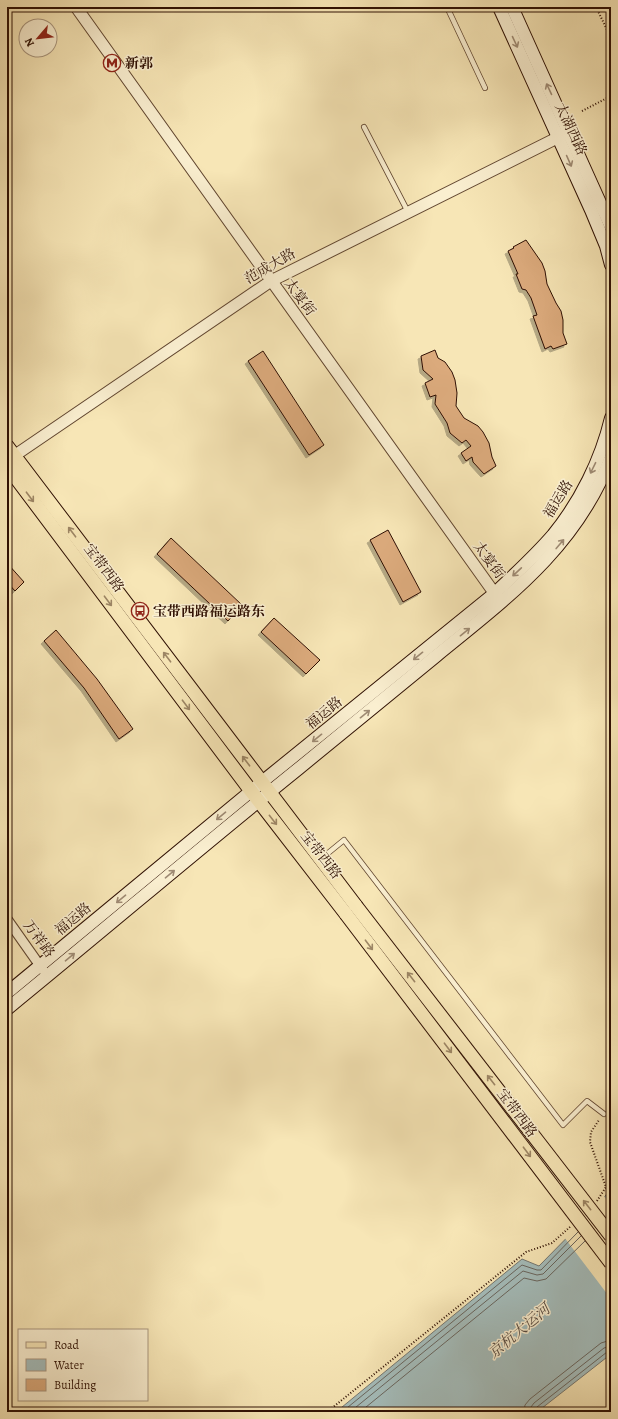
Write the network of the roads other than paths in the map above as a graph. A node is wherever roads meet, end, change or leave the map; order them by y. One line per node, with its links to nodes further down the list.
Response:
1 (76, 7): 11 (street, 太宴街)
2 (447, 7): 5 (lane)
3 (498, 7): 7 (main road, 太湖西路, one-way to 7)
4 (512, 7): 7 (main road, 太湖西路, one-way to 4)
5 (485, 88)
6 (364, 128): 8 (lane)
7 (564, 135): 8 (street, 范成大路); 9 (main road, 太湖西路); 10 (main road, 太湖西路, one-way to 10)
8 (408, 212): 11 (street, 范成大路)
9 (611, 227)
10 (611, 266)
11 (271, 281): 13 (street, 范成大路); 15 (street, 太宴街)
12 (611, 418): 15 (main road, 福运路, one-way to 15)
13 (9, 457): 16 (main road, 宝带西路, one-way to 13); 17 (main road, 宝带西路, one-way to 17)
14 (611, 457): 15 (main road, 福运路, one-way to 14)
15 (498, 598): 16 (main road, 福运路)
16 (266, 787): 17 (main road, 福运路); 18 (main road, 宝带西路)
17 (255, 796): 20 (main road, 福运路, one-way to 20); 21 (main road, 福运路, one-way to 17); 26 (main road, 宝带西路, one-way to 26, bridge)
18 (320, 859): 24 (lane); 25 (main road, 宝带西路, one-way to 18, bridge)
19 (7, 919): 20 (street, 万祥路)
20 (41, 965): 21 (street, 万祥路); 22 (main road, 福运路)
21 (48, 976): 23 (main road, 福运路)
22 (7, 992)
23 (7, 1008)
24 (604, 1114)
25 (611, 1236)
26 (611, 1263)

